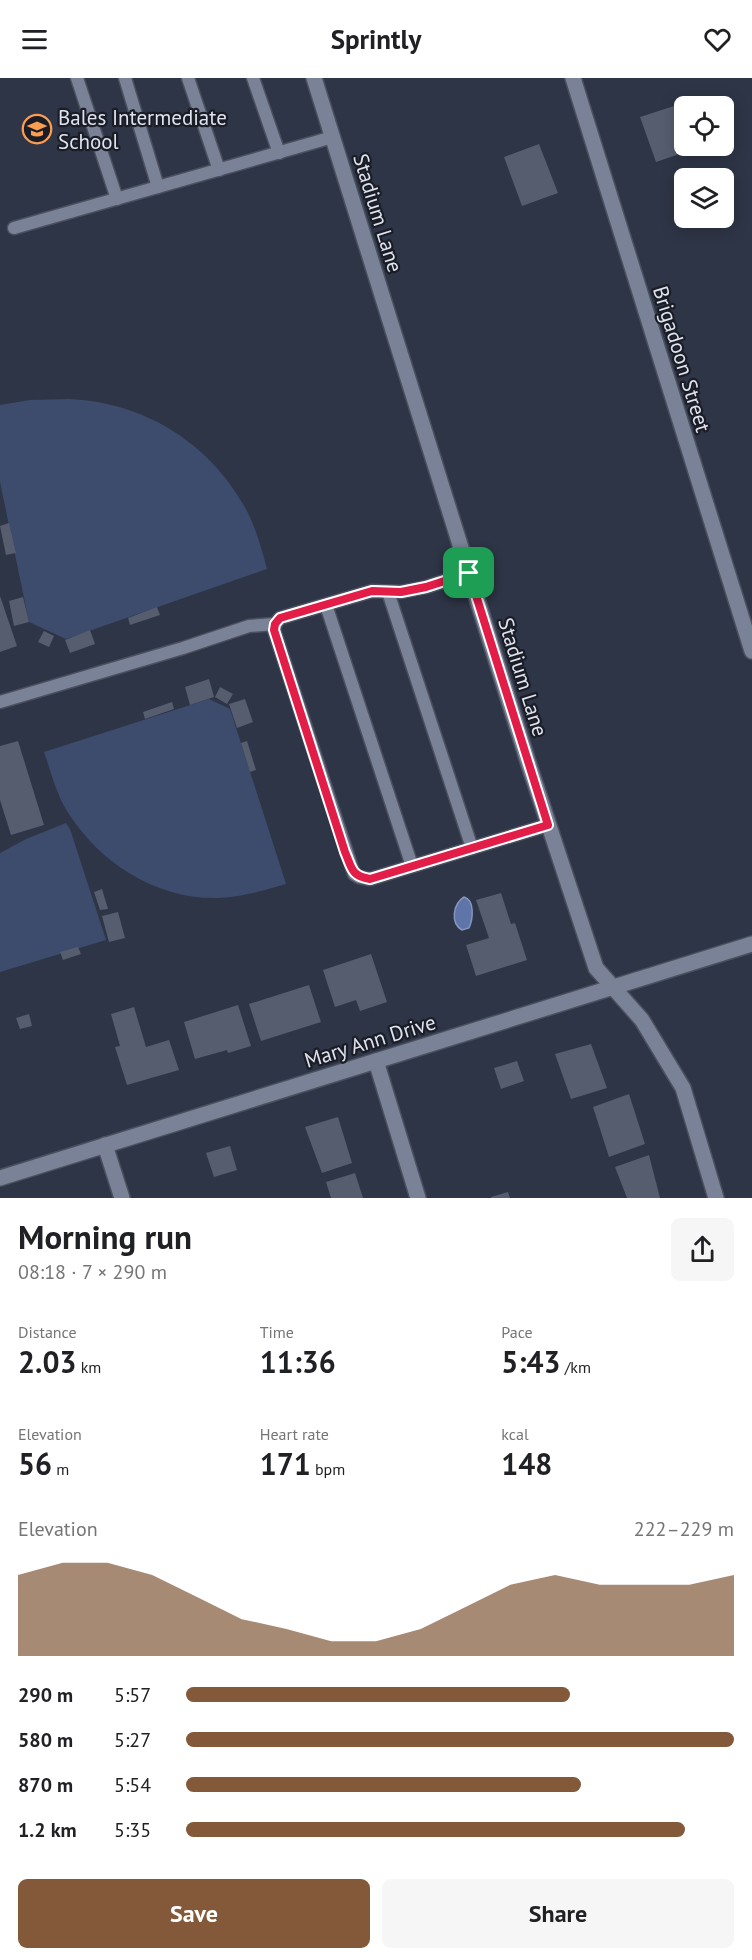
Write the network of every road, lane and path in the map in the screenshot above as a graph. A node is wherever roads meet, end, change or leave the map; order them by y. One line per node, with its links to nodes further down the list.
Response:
1 (77, 78): 11 (lane)
2 (124, 78): 10 (lane)
3 (188, 78): 9 (lane)
4 (253, 78): 8 (lane)
5 (314, 78): 7 (street, Stadium Lane)
6 (573, 78): 17 (street, Brigadoon Street)
7 (333, 137): 8 (lane); 13 (street, Stadium Lane)
8 (279, 153): 9 (lane)
9 (219, 170): 10 (lane)
10 (158, 187): 11 (lane)
11 (117, 199): 12 (lane)
12 (14, 228)
13 (469, 573): 14 (lane); 19 (street, Stadium Lane)
14 (388, 592): 15 (lane); 20 (lane)
15 (326, 605): 16 (lane); 21 (lane)
16 (275, 624): 18 (lane); 21 (lane)
17 (752, 651)
18 (0, 702)
19 (548, 825): 20 (lane); 23 (street, Stadium Lane)
20 (472, 848): 21 (lane)
21 (412, 866)
22 (752, 944): 23 (street, Mary Ann Drive)
23 (613, 987): 24 (street, Mary Ann Drive); 29 (street, Stadium Lane)
24 (376, 1061): 25 (street, Mary Ann Drive); 28 (street)
25 (105, 1145): 26 (street, Mary Ann Drive); 27 (street)
26 (0, 1178)
27 (122, 1198)
28 (418, 1198)
29 (716, 1198)

